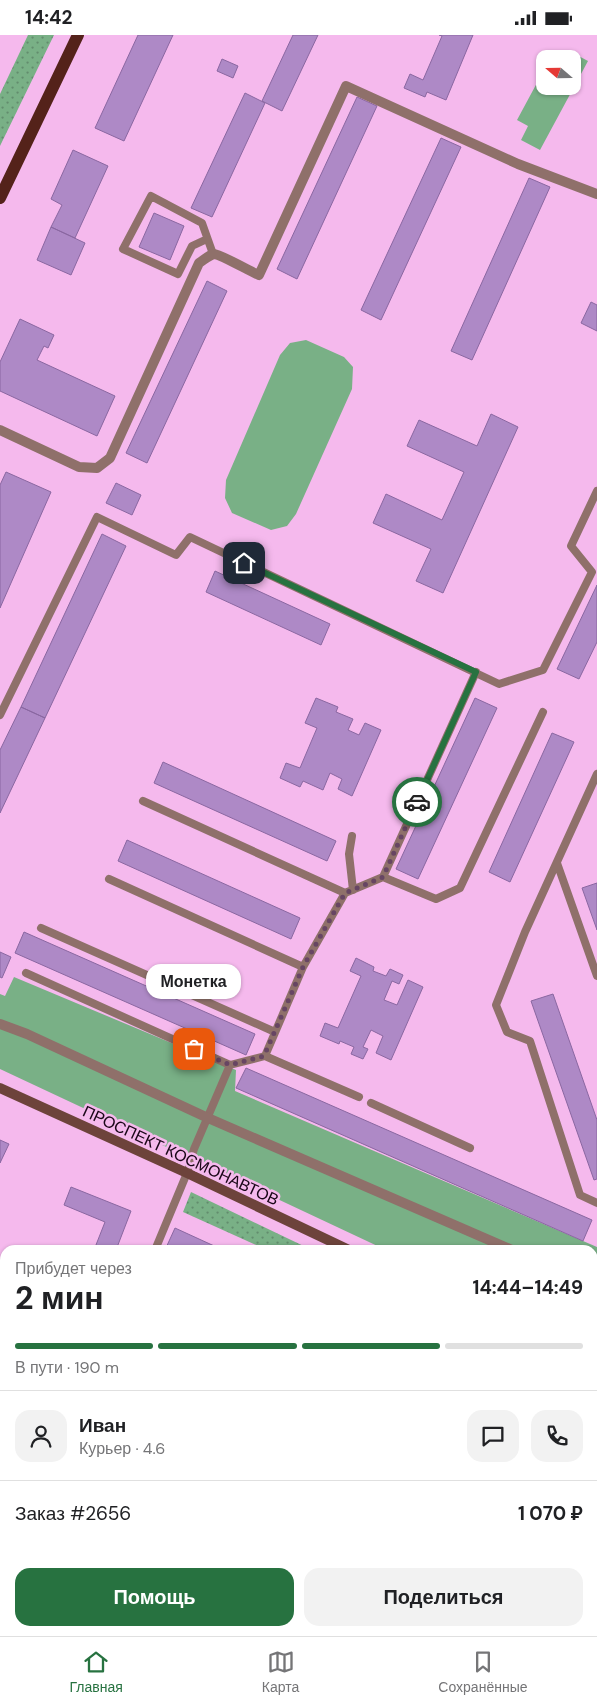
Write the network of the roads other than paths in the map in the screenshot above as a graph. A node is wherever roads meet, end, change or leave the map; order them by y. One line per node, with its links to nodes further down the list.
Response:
1 (78, 35): 3 (main road)
2 (597, 194): 5 (street)
3 (0, 198)
4 (207, 239): 4 (lane); 5 (lane)
5 (213, 254): 6 (street)
6 (0, 430)
7 (597, 491): 8 (lane)
8 (476, 672): 10 (lane); 15 (lane)
9 (543, 712): 15 (lane)
10 (0, 715)
11 (597, 774): 14 (lane)
12 (142, 801): 17 (lane)
13 (352, 836): 17 (lane)
14 (557, 863): 21 (lane); 32 (lane)
15 (383, 877): 17 (lane)
16 (109, 879): 19 (lane)
17 (349, 891): 19 (lane)
18 (41, 928): 23 (lane)
19 (303, 967): 23 (lane)
20 (26, 973): 25 (lane)
21 (597, 976)
22 (0, 1024): 29 (street)
23 (275, 1032): 24 (lane)
24 (264, 1056): 25 (lane); 27 (lane)
25 (230, 1065): 29 (lane)
26 (0, 1088): 31 (main road, ПРОСПЕКТ КОСМОНАВТОВ)
27 (359, 1097)
28 (371, 1103): 30 (lane)
29 (208, 1118): 31 (lane); 35 (street)
30 (470, 1148)
31 (187, 1173): 33 (lane); 34 (main road, ПРОСПЕКТ КОСМОНАВТОВ)
32 (597, 1203)
33 (157, 1245)
34 (339, 1245)
35 (500, 1245)

